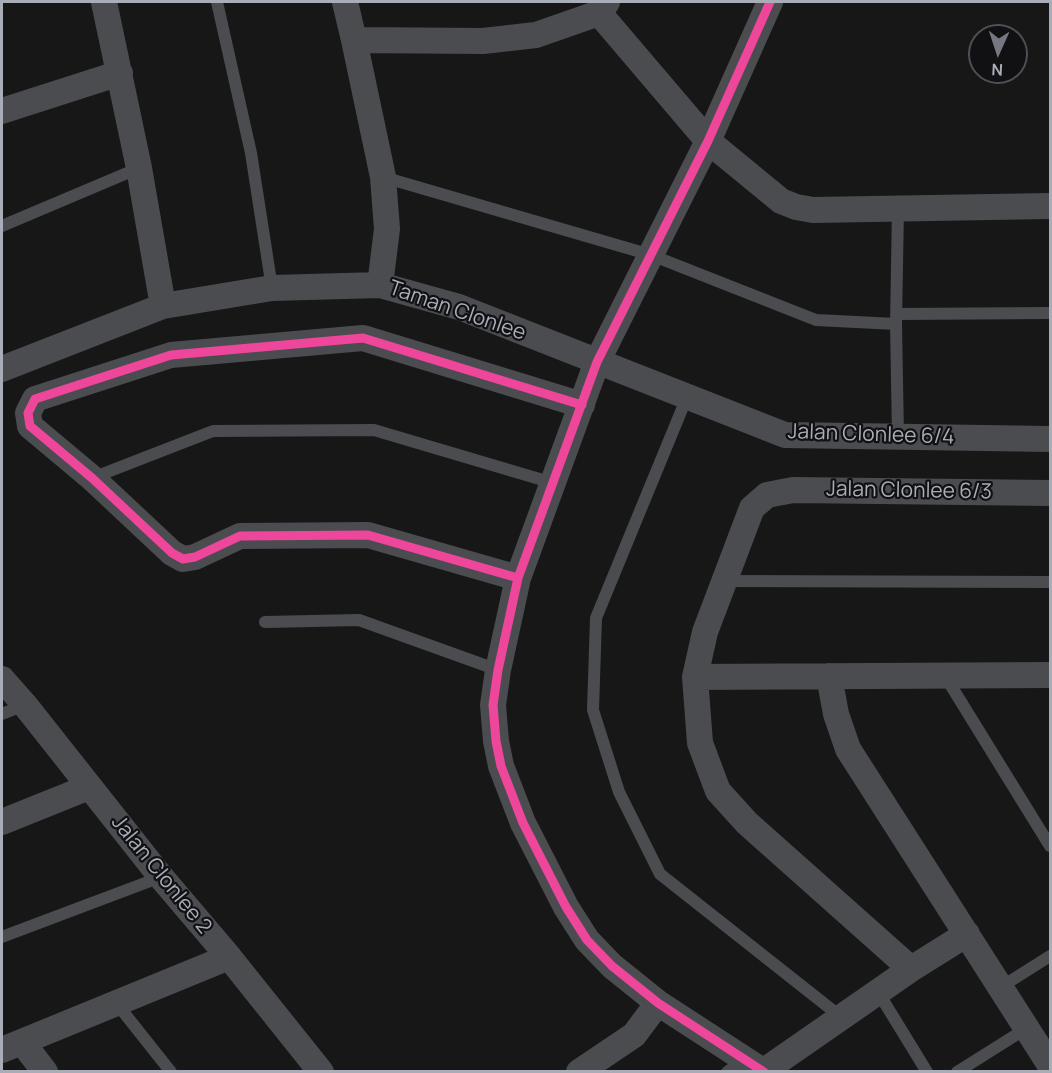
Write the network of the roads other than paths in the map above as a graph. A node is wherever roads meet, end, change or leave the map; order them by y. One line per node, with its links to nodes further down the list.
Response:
1 (104, 2): 7 (street)
2 (217, 2): 17 (lane)
3 (345, 2): 6 (street)
4 (770, 2): 9 (street)
5 (603, 7): 6 (street); 9 (street)
6 (354, 40): 11 (street)
7 (120, 73): 8 (street); 10 (street)
8 (2, 111)
9 (708, 141): 13 (street); 15 (street)
10 (139, 168): 14 (lane); 18 (street)
11 (383, 177): 15 (lane); 16 (street)
12 (1050, 206): 13 (street)
13 (898, 208): 20 (lane)
14 (2, 226)
15 (651, 255): 20 (lane); 21 (street)
16 (380, 285): 17 (street, Taman Clonlee); 21 (street, Taman Clonlee)
17 (273, 288): 18 (street, Taman Clonlee)
18 (163, 306): 22 (street, Taman Clonlee)
19 (1050, 313): 20 (lane)
20 (897, 319): 25 (lane)
21 (597, 362): 23 (street, Jalan Clonlee 6/4); 24 (street)
22 (2, 369)
23 (687, 397): 25 (street, Jalan Clonlee 6/4); 55 (lane)
24 (582, 405): 27 (street); 28 (street)
25 (898, 436): 26 (street, Jalan Clonlee 6/4)
26 (1050, 439)
27 (92, 478): 28 (lane); 30 (street)
28 (553, 483): 30 (street)
29 (1050, 492): 31 (street, Jalan Clonlee 6/3)
30 (518, 578): 34 (street)
31 (723, 581): 32 (lane); 38 (street)
32 (1050, 582)
33 (265, 622): 34 (lane)
34 (498, 670): 53 (street)
35 (944, 675): 36 (street); 37 (street); 44 (lane)
36 (1050, 675)
37 (830, 676): 38 (street); 46 (street)
38 (695, 677): 50 (street)
39 (2, 679): 40 (street, Jalan Clonlee 2)
40 (25, 705): 41 (lane); 42 (street, Jalan Clonlee 2)
41 (2, 714)
42 (89, 787): 43 (street); 45 (street, Jalan Clonlee 2)
43 (2, 822)
44 (1050, 846)
45 (161, 877): 47 (lane); 49 (street, Jalan Clonlee 2)
46 (967, 934): 50 (street); 51 (street)
47 (2, 937)
48 (1050, 956): 51 (lane)
49 (229, 957): 54 (street); 62 (street, Jalan Clonlee 2)
50 (911, 969): 52 (street)
51 (1001, 987): 56 (street)
52 (878, 992): 55 (street); 64 (lane)
53 (658, 1003): 59 (street); 63 (street)
54 (117, 1004): 57 (street); 61 (lane)
55 (841, 1017): 59 (street)
56 (1027, 1028): 58 (street); 65 (lane)
57 (12, 1046): 60 (street)
58 (1050, 1065)
59 (750, 1068)
60 (45, 1071)
61 (171, 1071)
62 (321, 1071)
63 (579, 1071)
64 (927, 1071)
65 (957, 1071)

